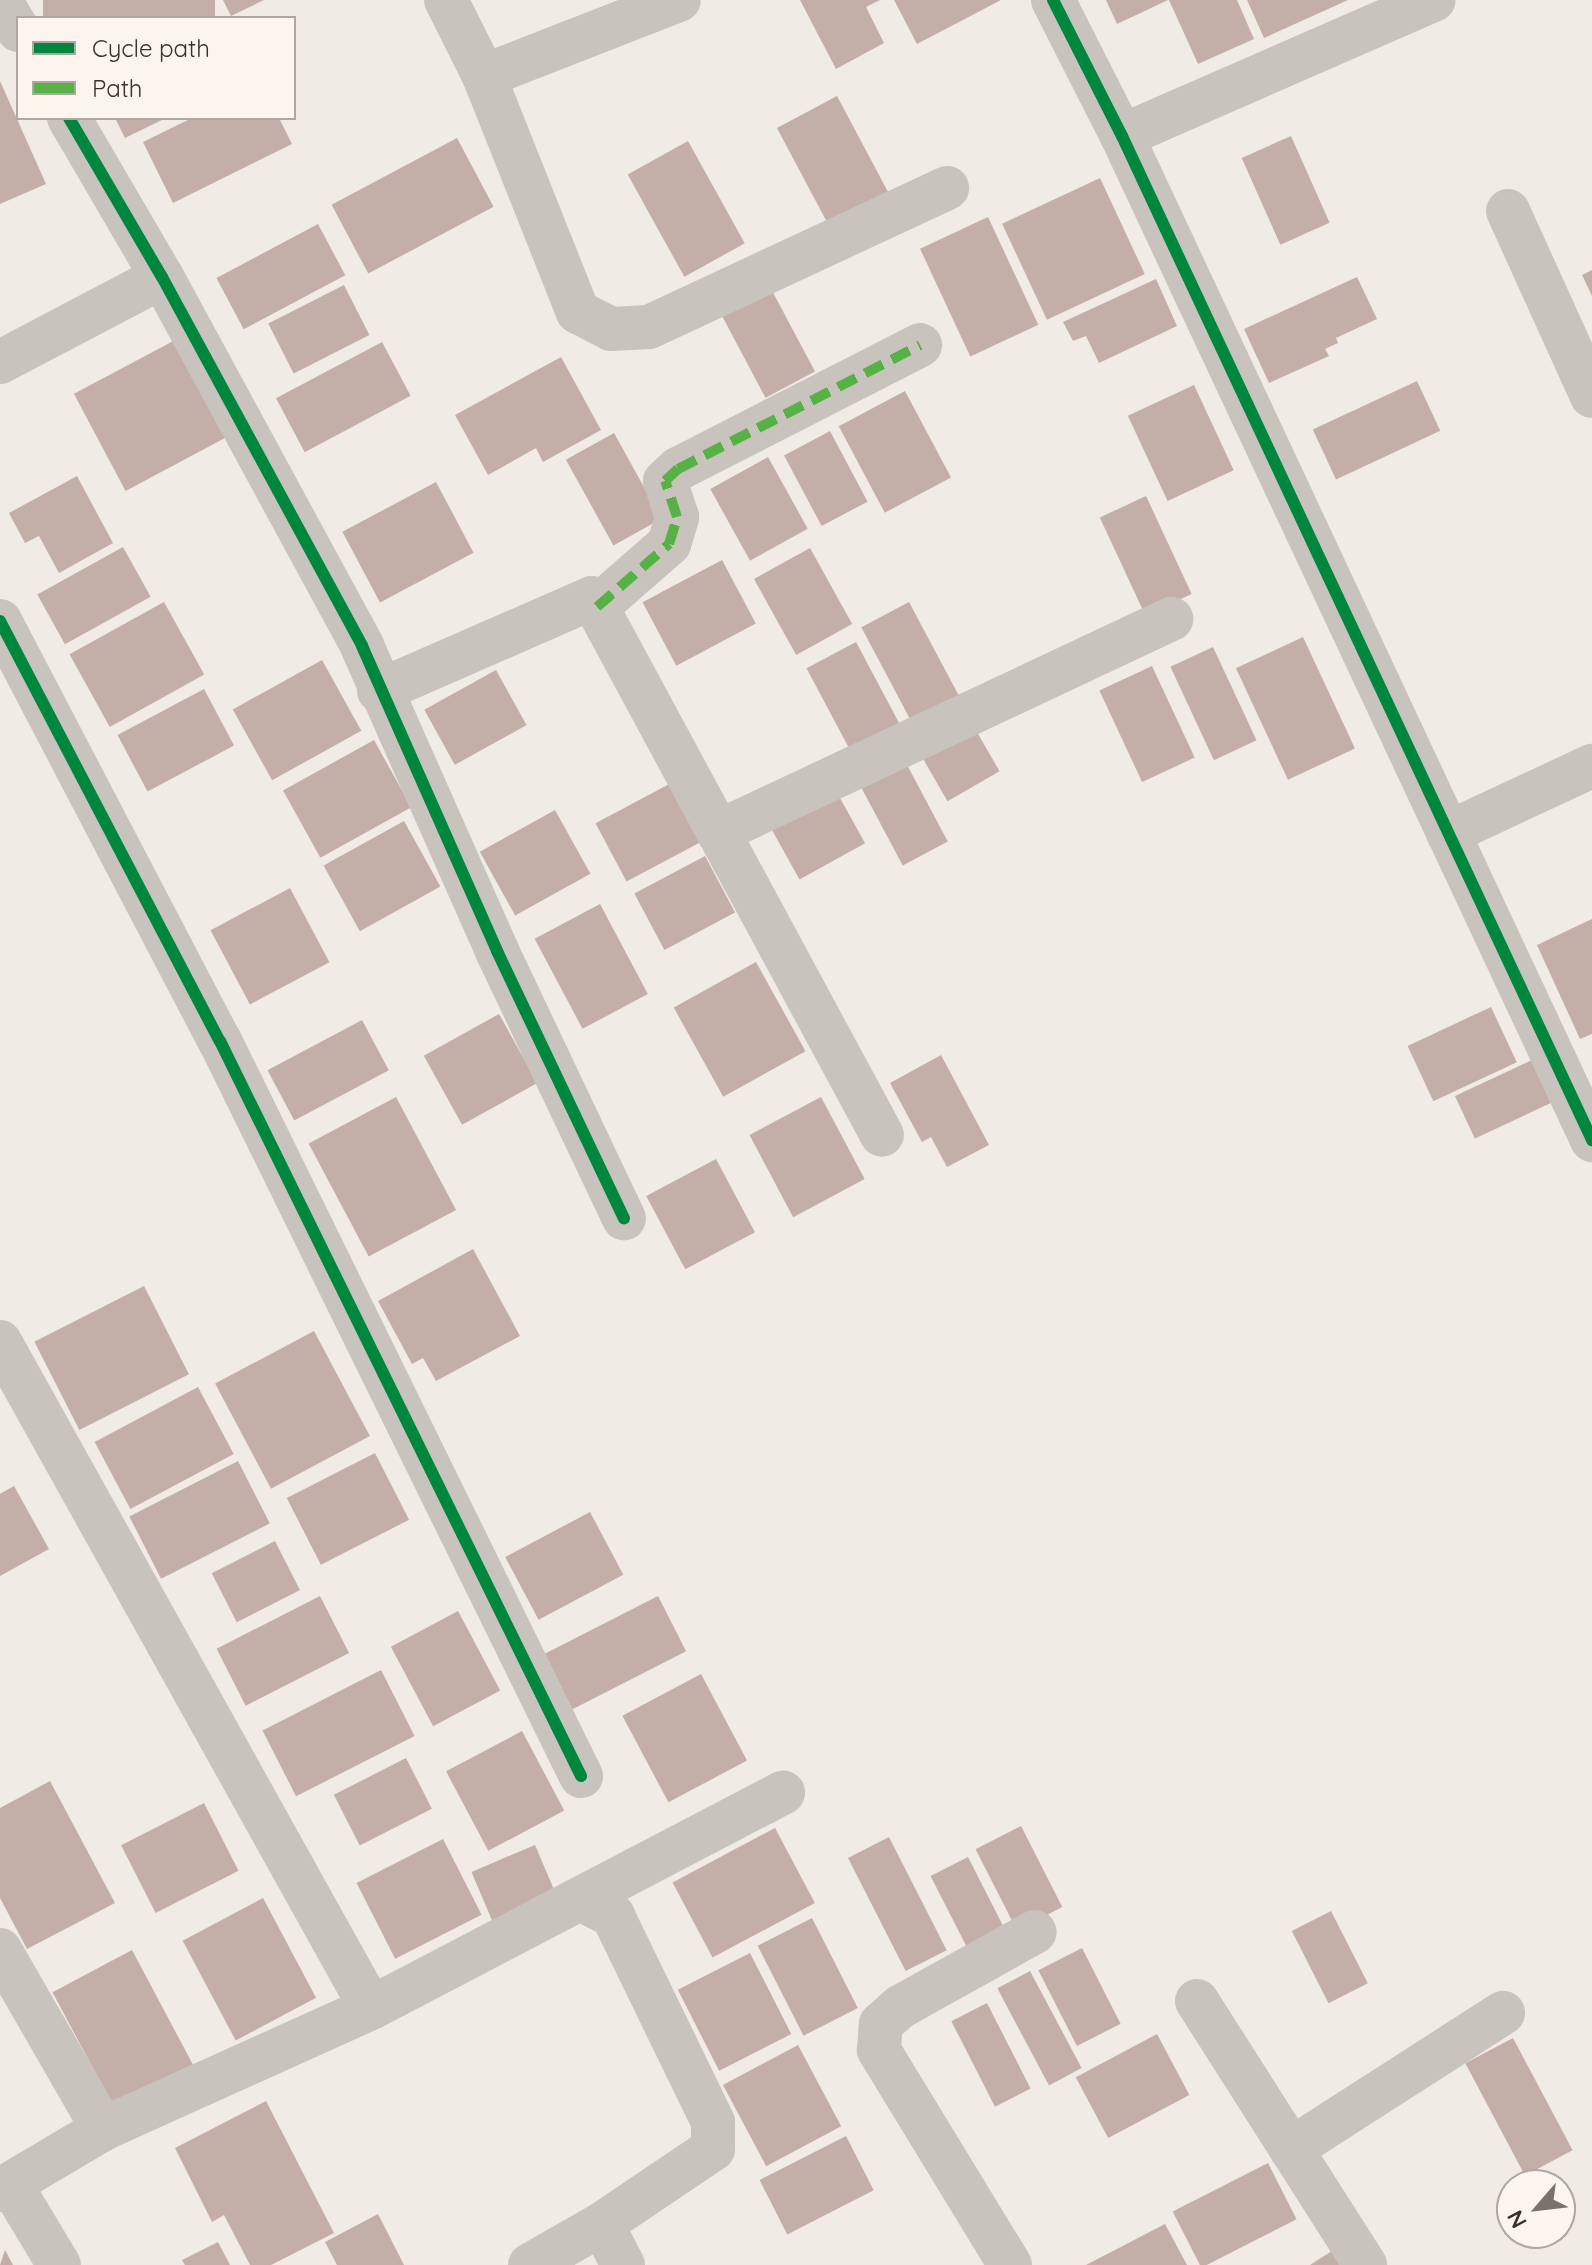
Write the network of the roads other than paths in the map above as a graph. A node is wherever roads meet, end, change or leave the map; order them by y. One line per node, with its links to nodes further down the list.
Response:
1 (0, 0): 6 (street)
2 (446, 0): 7 (street)
3 (679, 0): 7 (street)
4 (1053, 0): 9 (street)
5 (1426, 2): 9 (street)
6 (16, 27)
7 (484, 76): 10 (street)
8 (70, 120): 12 (street)
9 (1122, 136): 22 (street)
10 (947, 188)
11 (1508, 211): 15 (street)
12 (162, 277): 14 (street); 19 (street)
13 (920, 345): 16 (street)
14 (0, 362)
15 (1592, 396)
16 (597, 607): 19 (street); 21 (street)
17 (1171, 619): 21 (street)
18 (0, 621): 27 (street)
19 (379, 691): 25 (street)
20 (1592, 766): 22 (street)
21 (718, 832): 23 (street)
22 (1448, 833): 24 (street)
23 (882, 1135)
24 (1592, 1140)
25 (624, 1218)
26 (0, 1342): 33 (street)
27 (581, 1776)
28 (783, 1793): 29 (street)
29 (584, 1901): 33 (street); 38 (street)
30 (1035, 1932): 42 (street)
31 (0, 1950): 35 (street)
32 (1197, 2001): 36 (street)
33 (371, 2008): 35 (street)
34 (1503, 2013): 36 (street)
35 (103, 2129): 37 (street)
36 (1291, 2149): 43 (street)
37 (5, 2187): 39 (street)
38 (602, 2224): 40 (street); 41 (street)
39 (59, 2265)
40 (530, 2265)
41 (623, 2265)
42 (1010, 2265)
43 (1365, 2265)

